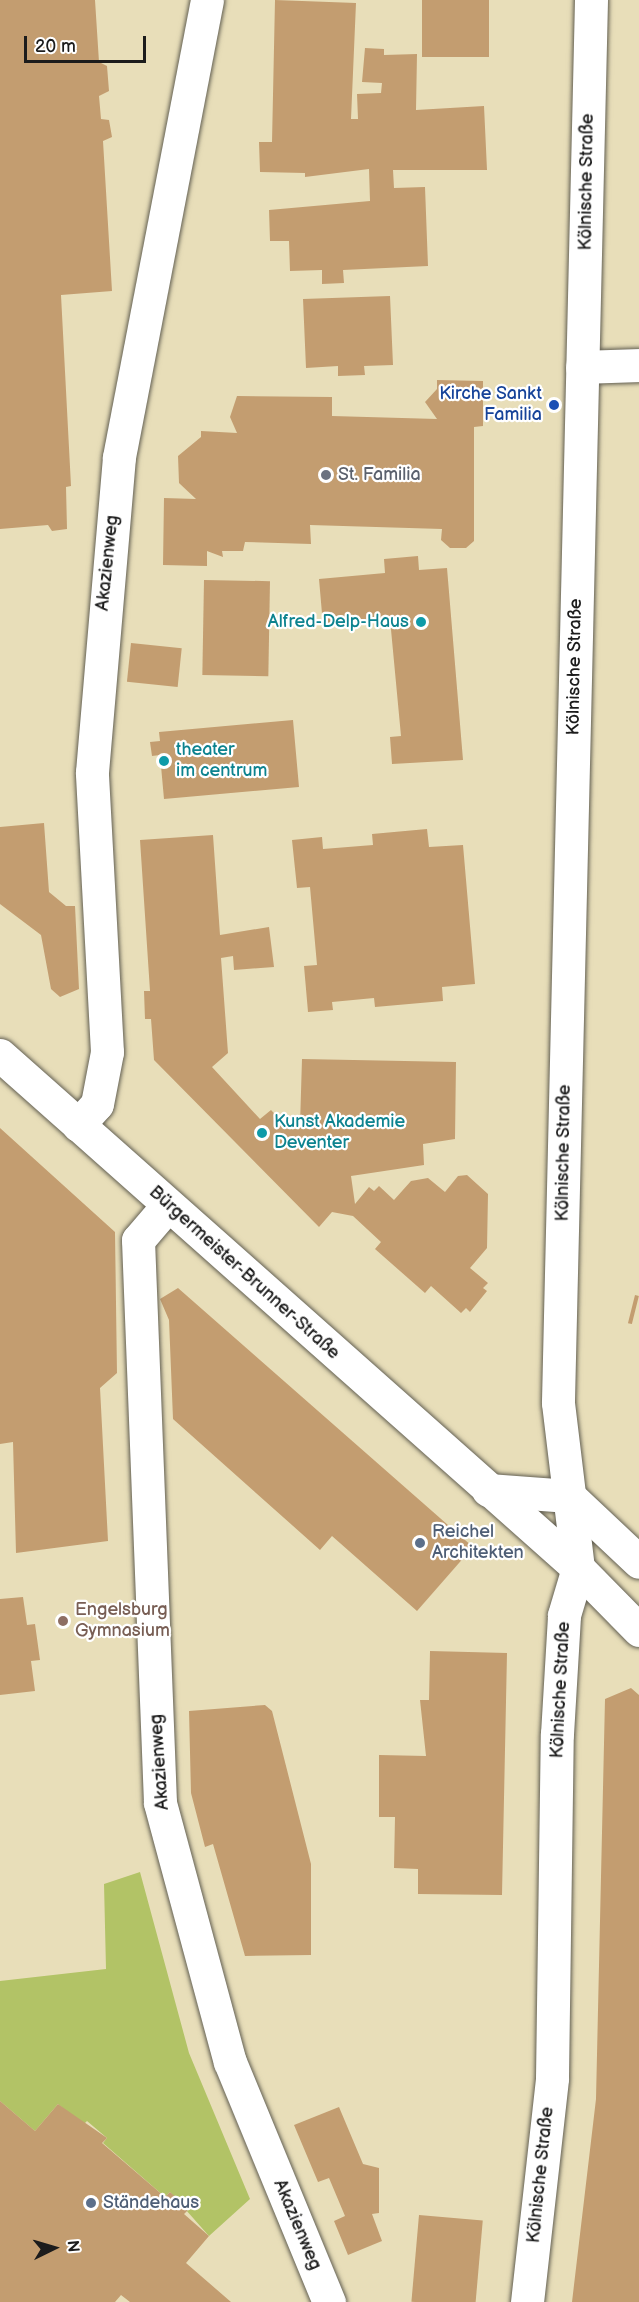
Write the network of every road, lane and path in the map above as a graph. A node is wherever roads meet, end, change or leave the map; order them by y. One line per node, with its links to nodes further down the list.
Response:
1 (207, 0): 6 (street, Akazienweg)
2 (591, 0): 4 (street, Kölnische Straße)
3 (639, 365): 4 (street)
4 (582, 367): 9 (street, Kölnische Straße)
5 (0, 1055): 6 (street, Bürgermeister-Brunner-Straße)
6 (78, 1125): 7 (street, Bürgermeister-Brunner-Straße)
7 (168, 1205): 8 (street, Bürgermeister-Brunner-Straße); 13 (street, Akazienweg)
8 (488, 1490): 9 (street); 11 (street, Bürgermeister-Brunner-Straße)
9 (569, 1496): 10 (street); 11 (street, Kölnische Straße)
10 (639, 1562)
11 (578, 1568): 12 (street, Bürgermeister-Brunner-Straße); 14 (street, Kölnische Straße)
12 (639, 1630)
13 (329, 2302)
14 (527, 2302)

